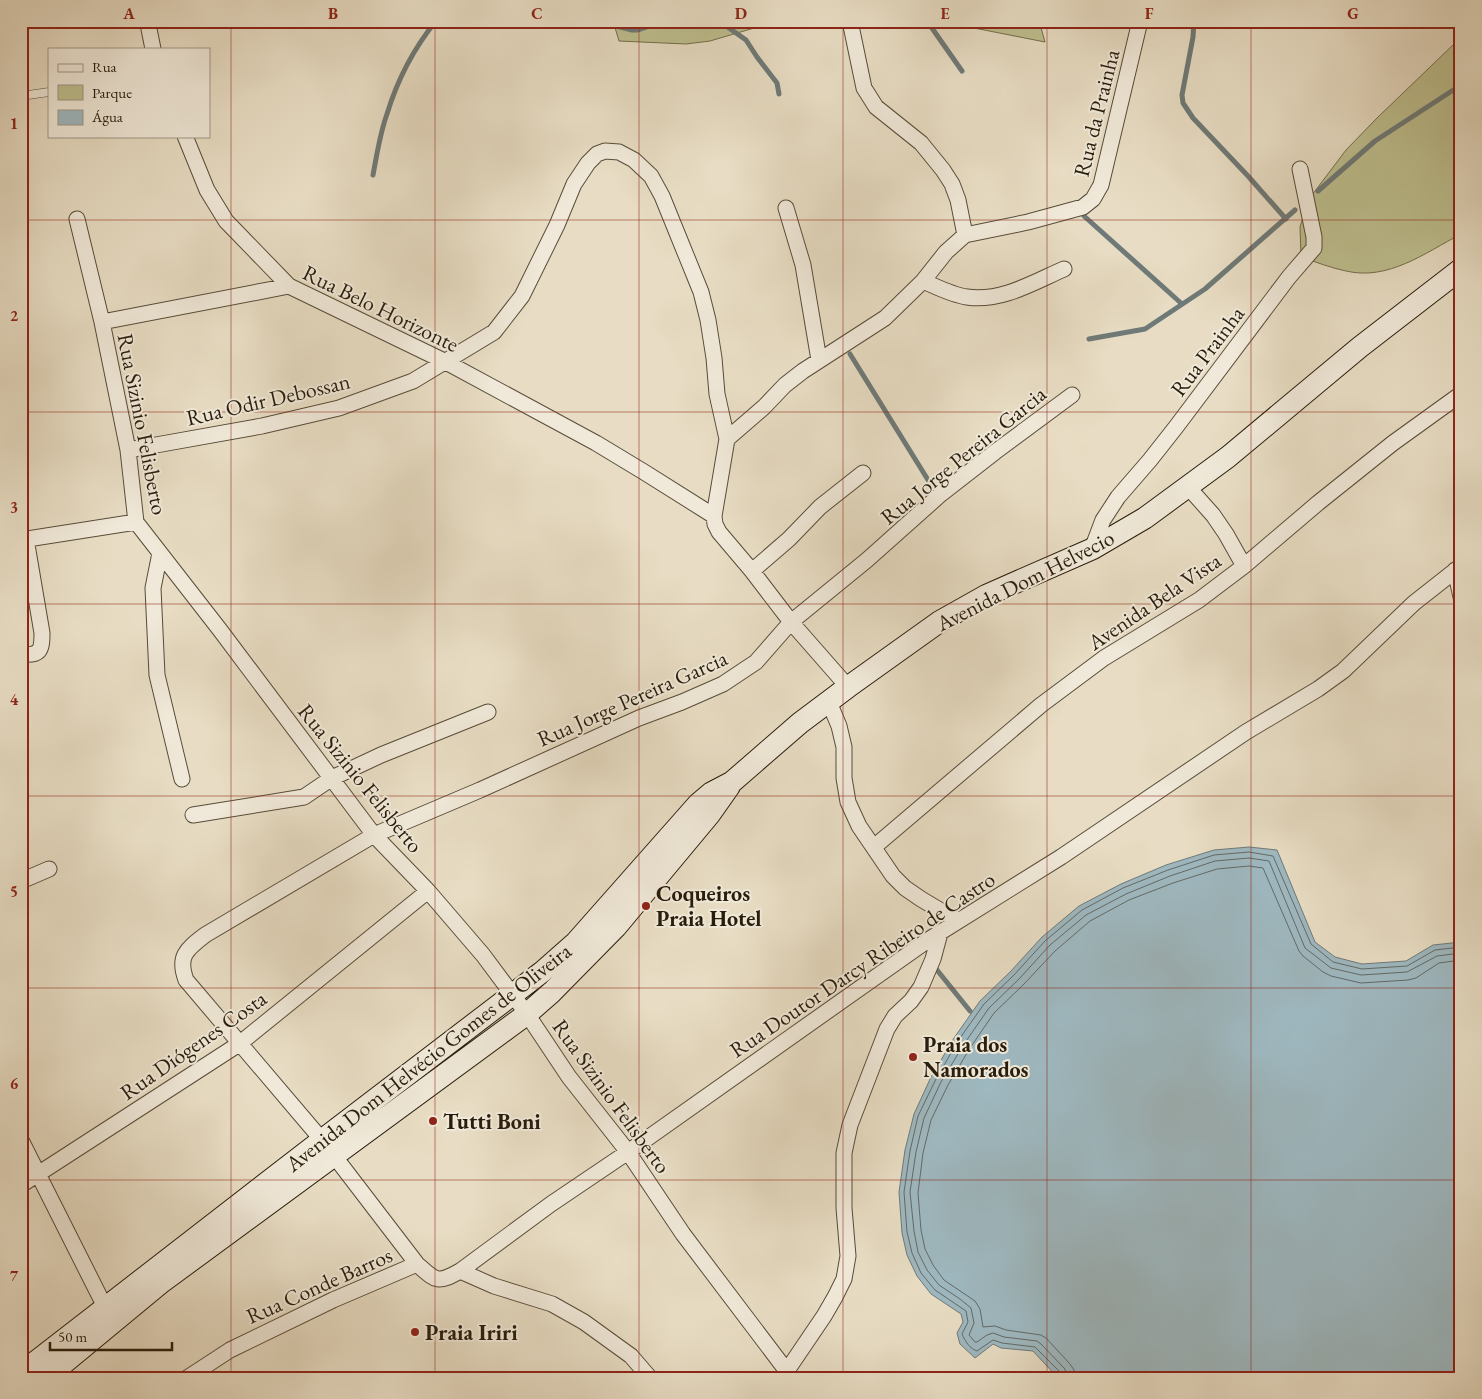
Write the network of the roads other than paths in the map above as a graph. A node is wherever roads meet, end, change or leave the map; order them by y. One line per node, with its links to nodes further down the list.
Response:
1 (149, 21): 4 (street)
2 (850, 21): 11 (street)
3 (1140, 21): 11 (street, Rua da Prainha)
4 (153, 48)
5 (48, 92): 6 (lane)
6 (21, 96)
7 (186, 138): 15 (street)
8 (1300, 168): 28 (street, Rua Prainha)
9 (786, 208): 17 (street)
10 (77, 219): 16 (street, Rua Sizinio Felisberto)
11 (965, 235): 14 (street)
12 (1064, 269): 14 (street)
13 (1461, 269): 24 (street, Avenida Dom Helvecio)
14 (923, 281): 17 (street)
15 (289, 286): 16 (street, Rua Belo Horizonte); 18 (street, Rua Belo Horizonte)
16 (102, 322): 22 (street, Rua Sizinio Felisberto)
17 (820, 360): 21 (street)
18 (444, 361): 21 (street, Rua Odir Debossan); 22 (street, Rua Odir Debossan); 25 (street, Rua Belo Horizonte)
19 (1461, 394): 30 (street, Avenida Bela Vista)
20 (1072, 395): 34 (street, Rua Jorge Pereira Garcia)
21 (727, 440): 25 (street)
22 (128, 450): 26 (street, Rua Sizinio Felisberto)
23 (863, 473): 32 (street)
24 (1188, 487): 28 (street, Avenida Dom Helvecio); 30 (street)
25 (714, 516): 32 (street)
26 (136, 522): 27 (street); 29 (street, Rua Sizinio Felisberto)
27 (24, 539): 35 (street)
28 (1092, 549): 36 (street, Avenida Dom Helvecio)
29 (160, 553): 39 (street, Rua Sizinio Felisberto); 40 (street)
30 (1244, 566): 44 (street, Avenida Bela Vista)
31 (1458, 568): 33 (street); 48 (street, Rua Doutor Darcy Ribeiro de Castro)
32 (752, 571): 34 (street)
33 (1461, 597)
34 (791, 622): 36 (street); 43 (street, Rua Jorge Pereira Garcia)
35 (21, 654)
36 (848, 686): 37 (street, Avenida Dom Helvecio)
37 (828, 702): 41 (street, Avenida Dom Helvecio); 44 (street)
38 (488, 712): 39 (street)
39 (332, 778): 42 (street); 43 (street, Rua Sizinio Felisberto)
40 (182, 779)
41 (732, 782): 50 (street, Avenida Dom Helvécio Gomes de Oliveira); 51 (street, Avenida Dom Helvécio Gomes de Oliveira)
42 (193, 815)
43 (374, 836): 47 (street, Rua Sizinio Felisberto); 52 (street, Rua Jorge Pereira Garcia)
44 (874, 847): 48 (street)
45 (49, 869): 46 (street)
46 (21, 881)
47 (428, 891): 50 (street, Rua Sizinio Felisberto); 52 (street, Rua Diógenes Costa)
48 (958, 921): 49 (street, Rua Doutor Darcy Ribeiro de Castro)
49 (940, 933): 55 (street, Rua Doutor Darcy Ribeiro de Castro); 62 (street)
50 (513, 995): 51 (street, Rua Sizinio Felisberto); 54 (street, Avenida Dom Helvécio Gomes de Oliveira)
51 (527, 1014): 54 (street, Avenida Dom Helvécio Gomes de Oliveira); 55 (street, Rua Sizinio Felisberto)
52 (239, 1044): 54 (street); 56 (street, Rua Diógenes Costa)
53 (21, 1140): 56 (street)
54 (327, 1148): 58 (street); 60 (street, Avenida Dom Helvécio Gomes de Oliveira)
55 (628, 1152): 59 (street, Rua Doutor Darcy Ribeiro de Castro); 62 (street, Rua Sizinio Felisberto)
56 (38, 1174): 57 (street, Rua Diógenes Costa); 60 (street)
57 (21, 1185)
58 (417, 1264): 59 (street, Rua Conde Barros); 64 (street, Rua Conde Barros)
59 (460, 1272): 65 (street)
60 (109, 1315): 61 (street, Avenida Dom Helvécio Gomes de Oliveira); 63 (street, Avenida Dom Helvécio Gomes de Oliveira)
61 (21, 1373)
62 (787, 1375)
63 (46, 1378)
64 (187, 1378)
65 (650, 1378)

